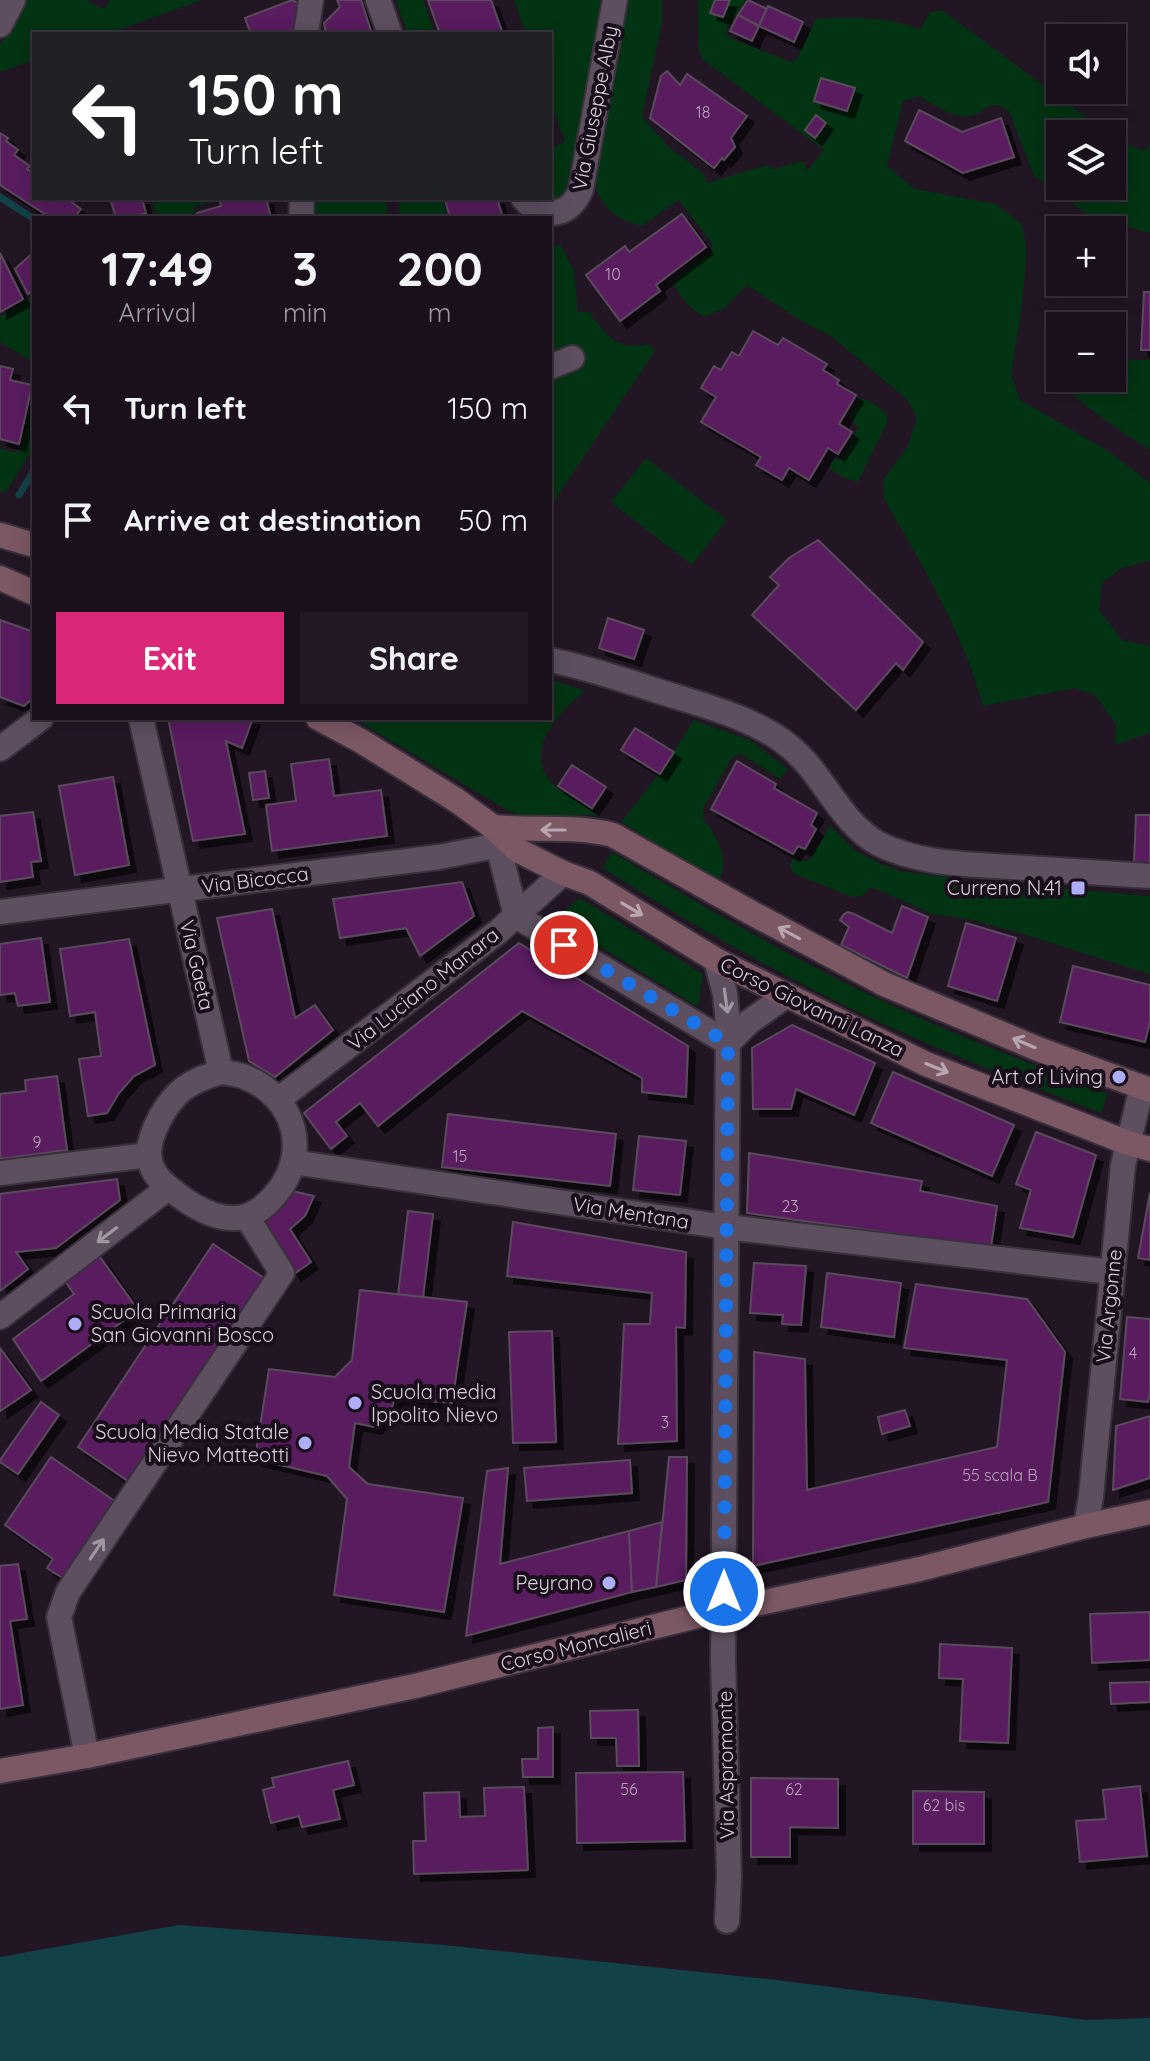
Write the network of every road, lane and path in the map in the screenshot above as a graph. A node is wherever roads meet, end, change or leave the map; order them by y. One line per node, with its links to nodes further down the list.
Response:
1 (13, 0): 5 (street)
2 (311, 0): 6 (street)
3 (378, 0): 7 (street)
4 (615, 0): 8 (street, Via Giuseppe Alby)
5 (0, 25)
6 (306, 32)
7 (389, 32)
8 (525, 200)
9 (0, 535): 10 (street)
10 (32, 544)
11 (0, 578): 12 (street)
12 (32, 592)
13 (552, 660): 20 (street)
14 (38, 720): 17 (street)
15 (141, 720): 21 (street, Via Gaeta)
16 (322, 720): 18 (street, Corso Giovanni Lanza)
17 (0, 749)
18 (500, 839): 19 (street, Corso Giovanni Lanza); 21 (street, Via Bicocca); 23 (street); 28 (street, one-way to 18)
19 (563, 873): 23 (street, Via Luciano Manara); 24 (street, Corso Giovanni Lanza, one-way to 24)
20 (1150, 876)
21 (180, 890): 22 (street, Via Bicocca); 27 (street, Via Gaeta)
22 (0, 912)
23 (516, 916): 26 (street); 29 (street, Via Luciano Manara)
24 (716, 960): 25 (street, Corso Giovanni Lanza); 26 (street, Via Aspromonte, one-way to 26)
25 (787, 995): 26 (street); 30 (street, Corso Giovanni Lanza, one-way to 30)
26 (728, 1043): 36 (street, Via Aspromonte)
27 (221, 1072): 29 (street); 31 (street)
28 (1146, 1088): 30 (street, Via Argonne)
29 (279, 1099): 32 (street)
30 (1139, 1146): 37 (street, Via Argonne)
31 (149, 1155): 33 (street); 34 (street)
32 (293, 1162): 35 (street); 36 (street, Via Mentana)
33 (0, 1173)
34 (168, 1188): 35 (street); 38 (street, one-way to 38)
35 (247, 1217): 42 (street, one-way to 35)
36 (726, 1227): 37 (street, Via Mentana); 41 (street, Via Aspromonte)
37 (1112, 1272): 40 (street, Via Argonne)
38 (0, 1317)
39 (1150, 1512): 40 (street, Corso Moncalieri)
40 (1086, 1526): 41 (street, Corso Moncalieri)
41 (724, 1610): 42 (street, Corso Moncalieri); 44 (street, Via Aspromonte)
42 (87, 1756): 43 (street, Corso Moncalieri)
43 (0, 1771)
44 (727, 1921)

